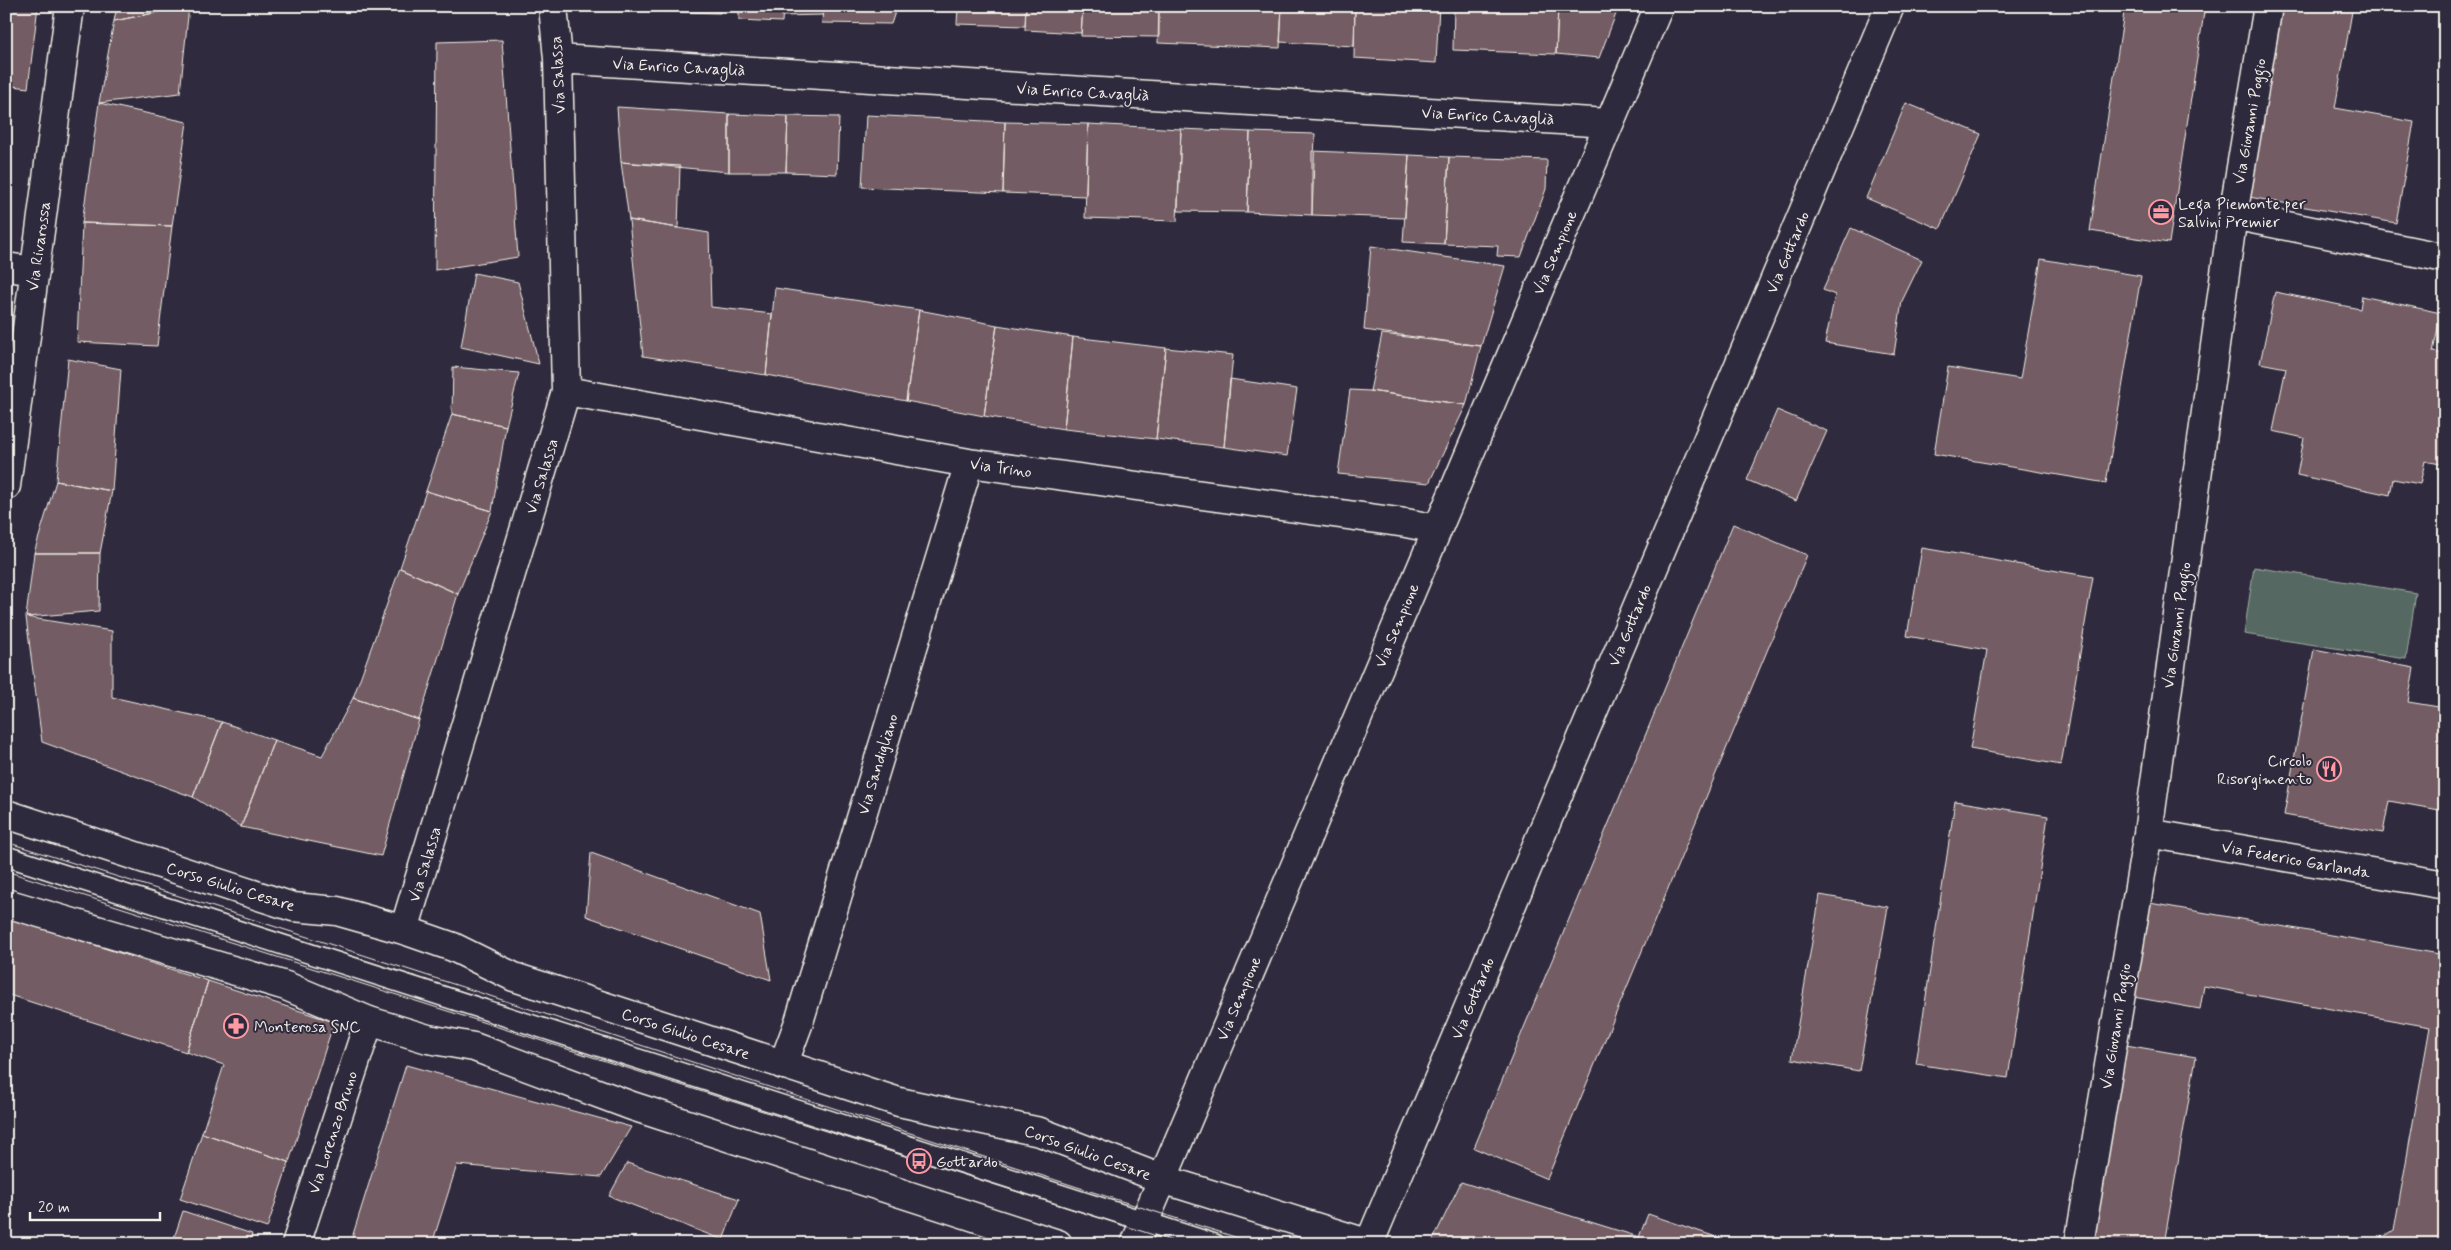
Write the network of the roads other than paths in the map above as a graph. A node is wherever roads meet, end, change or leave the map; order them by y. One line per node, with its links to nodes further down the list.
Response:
1 (70, 6): 11 (street, Via Rivarossa)
2 (553, 6): 6 (street, Via Salassa)
3 (1659, 6): 7 (street, Via Sempione)
4 (1890, 6): 29 (street, Via Gottardo)
5 (2268, 6): 8 (street, Via Giovanni Poggio)
6 (558, 59): 7 (street, Via Enrico Cavaglià); 12 (street, Via Salassa)
7 (1609, 123): 15 (street, Via Sempione)
8 (2233, 215): 9 (street); 17 (street, Via Giovanni Poggio)
9 (2445, 258)
10 (6, 267): 11 (street)
11 (35, 271): 14 (street, Via Rivarossa)
12 (566, 391): 13 (street, Via Trino); 21 (street, Via Salassa)
13 (969, 463): 15 (street, Via Trino); 23 (street, Via Sandigliano)
14 (6, 486)
15 (1437, 529): 24 (street, Via Sempione)
16 (6, 814): 21 (street, Corso Giulio Cesare)
17 (2148, 833): 19 (street, Via Federico Garlanda); 30 (street, Via Giovanni Poggio)
18 (6, 856): 25 (lane)
19 (2445, 885)
20 (6, 903): 22 (street)
21 (404, 930): 23 (street, Corso Giulio Cesare)
22 (369, 1021): 26 (street, Via Lorenzo Bruno); 27 (street)
23 (783, 1064): 24 (street, Corso Giulio Cesare)
24 (1162, 1179): 25 (street, Via Sempione); 29 (street, Corso Giulio Cesare)
25 (1140, 1232): 28 (lane)
26 (296, 1244)
27 (1058, 1244)
28 (1215, 1244)
29 (1369, 1244)
30 (2079, 1244)

